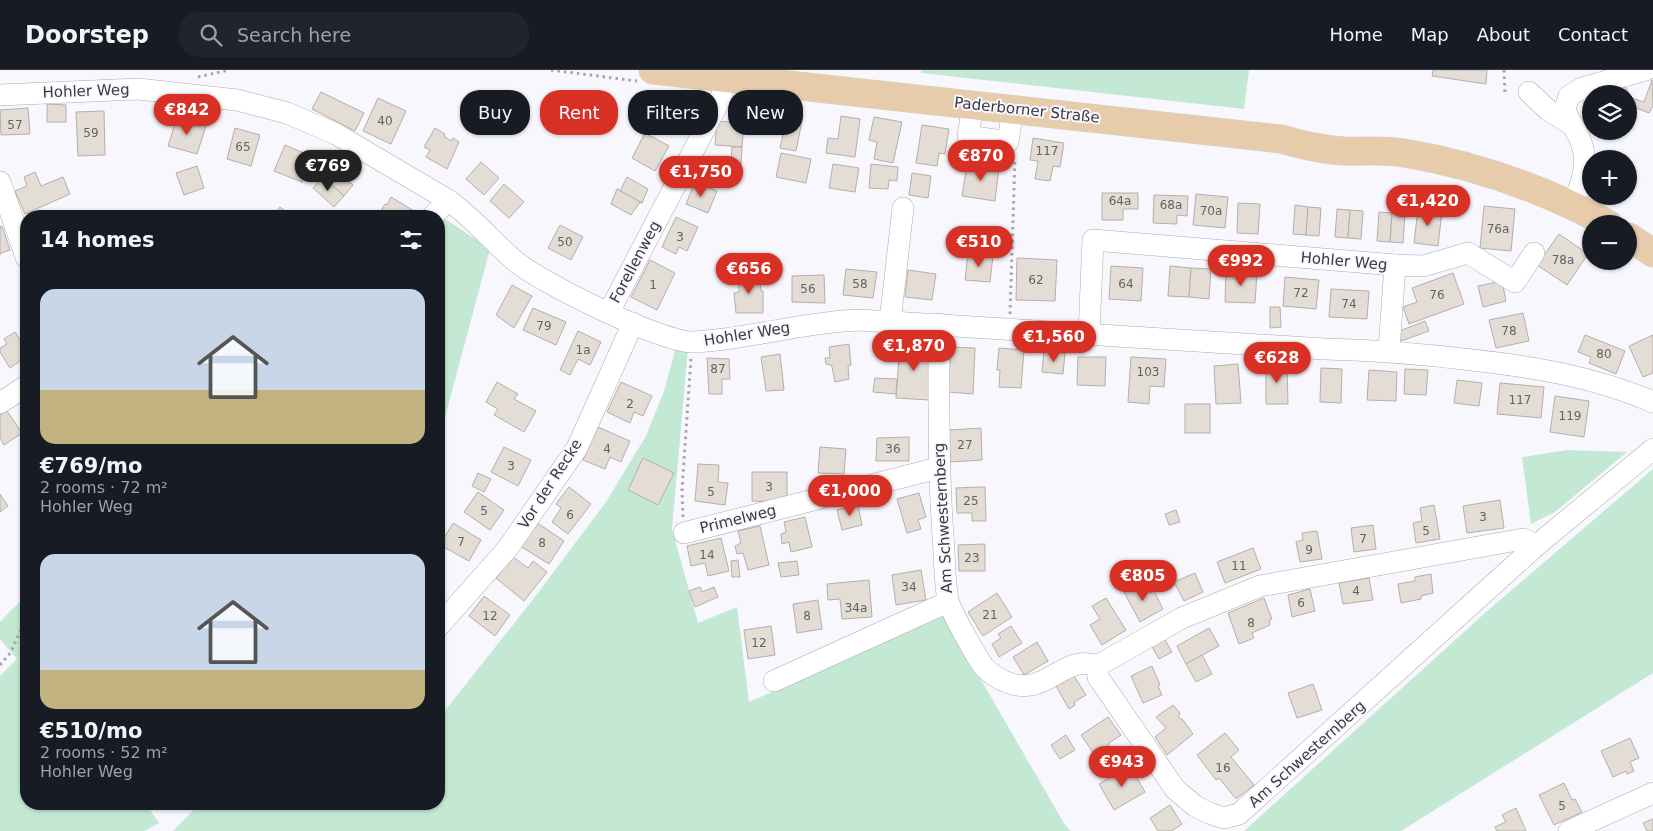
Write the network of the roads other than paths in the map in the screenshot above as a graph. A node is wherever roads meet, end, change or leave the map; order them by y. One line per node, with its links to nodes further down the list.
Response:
1 (653, 70): 3 (main road, Paderborner Straße)
2 (1644, 71): 4 (street)
3 (725, 78): 7 (main road, Paderborner Straße); 21 (street, Forellenweg)
4 (1593, 85)
5 (1582, 88): 9 (street); 9 (street)
6 (0, 95): 11 (street, Hohler Weg)
7 (972, 104): 8 (main road, Paderborner Straße); 8 (street)
8 (1013, 108): 12 (main road, Paderborner Straße)
9 (1572, 125): 12 (street)
10 (0, 182): 16 (street)
11 (448, 200): 14 (street); 21 (street, Hohler Weg)
12 (1572, 204): 15 (main road, Paderborner Straße)
13 (903, 208): 22 (street)
14 (439, 210)
15 (1592, 215)
16 (20, 240)
17 (1637, 242): 19 (main road)
18 (1534, 253): 20 (street)
19 (1653, 253)
20 (1395, 265): 25 (street, Hohler Weg); 26 (street, Hohler Weg)
21 (608, 312): 23 (street, Hohler Weg)
22 (890, 322): 23 (street, Hohler Weg); 24 (street, Hohler Weg)
23 (633, 324): 35 (street, Vor der Recke)
24 (939, 324): 25 (street, Hohler Weg); 31 (street, Am Schwesternberg)
25 (1089, 334): 26 (street, Hohler Weg)
26 (1389, 350): 28 (street, Hohler Weg)
27 (20, 390): 29 (street)
28 (1653, 402)
29 (0, 403)
30 (1653, 449): 33 (street, Am Schwesternberg)
31 (938, 468): 32 (street, Primelweg); 34 (street, Am Schwesternberg)
32 (684, 533)
33 (1537, 545): 36 (street); 36 (street, Am Schwesternberg)
34 (948, 602): 36 (street, Am Schwesternberg); 37 (street)
35 (445, 619)
36 (1097, 666)
37 (774, 681)
38 (1653, 793): 39 (street)
39 (1569, 831)

